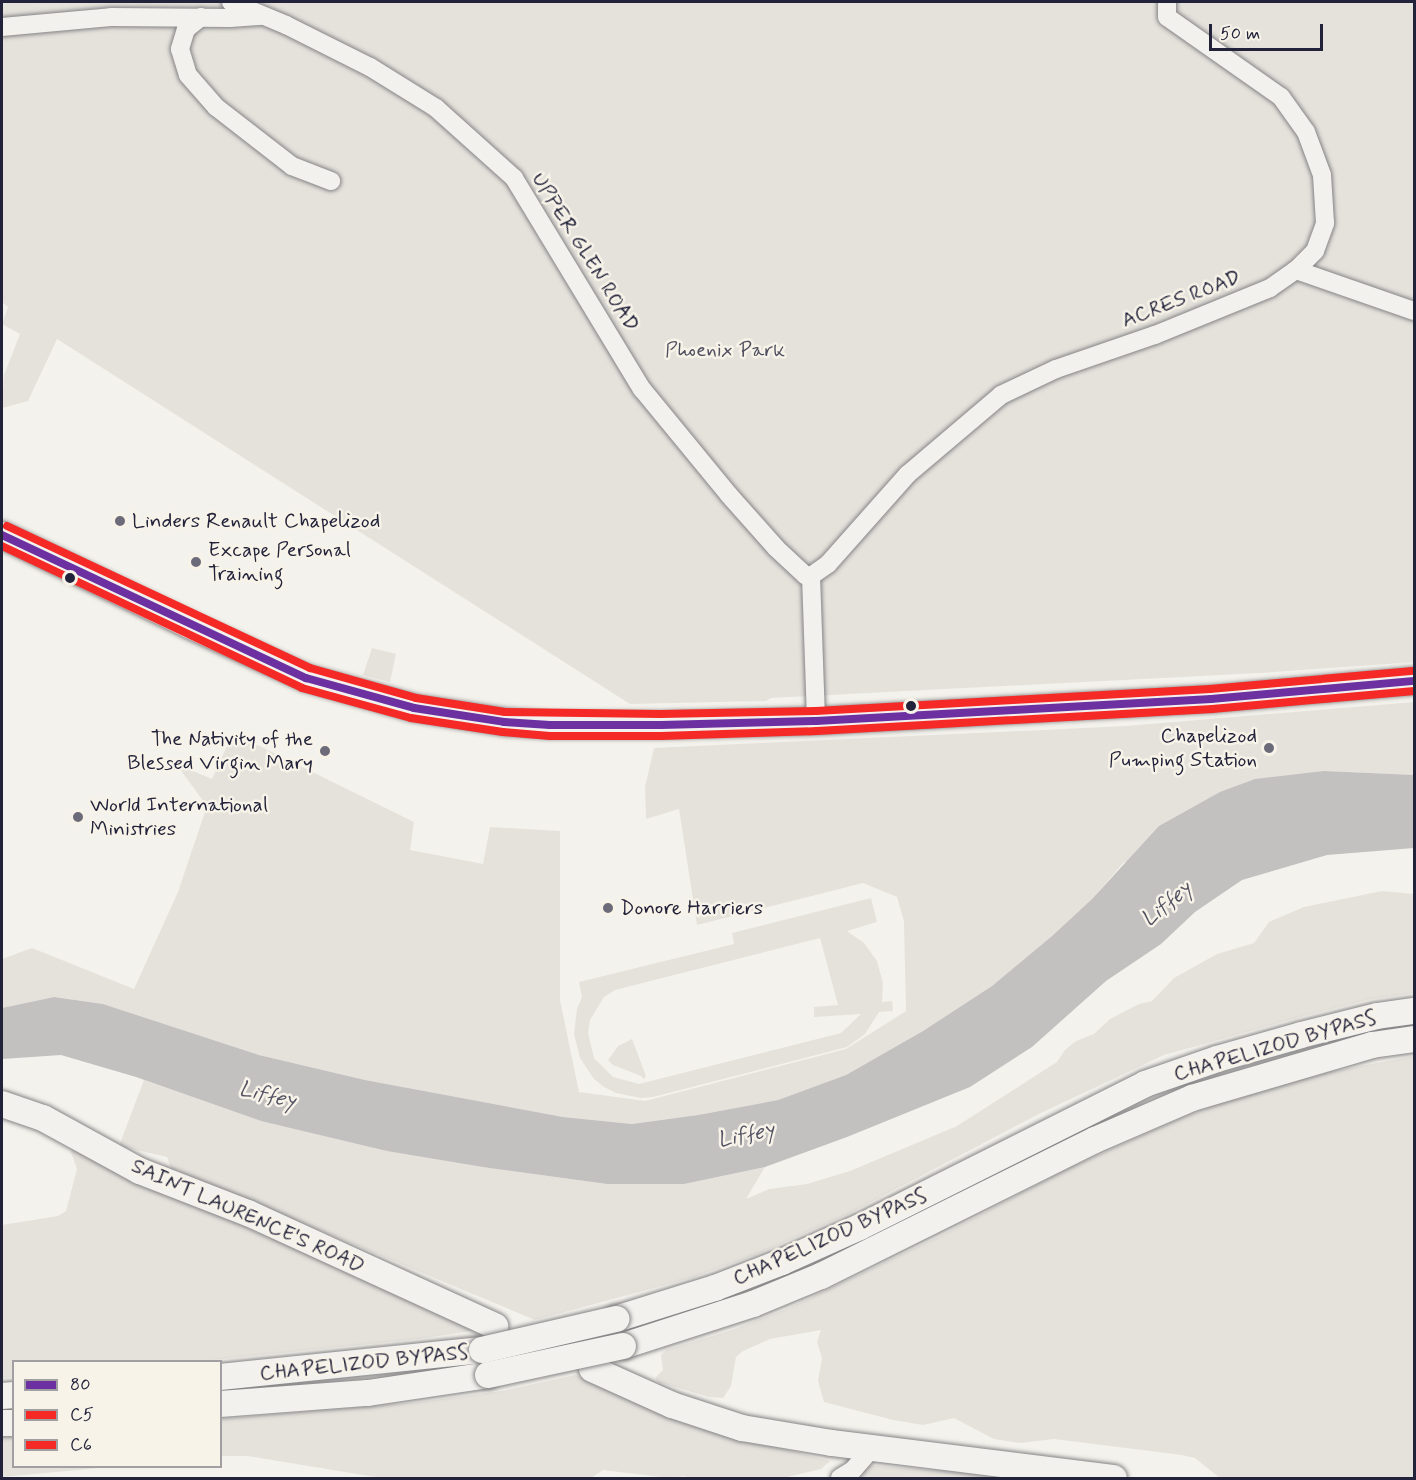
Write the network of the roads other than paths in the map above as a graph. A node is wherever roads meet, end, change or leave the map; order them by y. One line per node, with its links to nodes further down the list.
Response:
1 (231, 2): 3 (street, UPPER GLEN ROAD)
2 (1167, 2): 7 (street, ACRES ROAD)
3 (263, 15): 4 (street); 10 (street, UPPER GLEN ROAD)
4 (201, 17): 5 (street); 6 (street)
5 (2, 27)
6 (331, 181)
7 (1296, 270): 8 (street); 10 (street, ACRES ROAD)
8 (1414, 311)
9 (2, 535): 12 (main road)
10 (811, 576): 12 (street)
11 (1414, 681): 12 (main road)
12 (816, 720)
13 (1414, 1011): 18 (main road, CHAPELIZOD BYPASS, bridge)
14 (1414, 1039): 19 (main road, CHAPELIZOD BYPASS, bridge)
15 (2, 1104): 16 (main road, SAINT LAURENCE'S ROAD)
16 (495, 1326)
17 (592, 1369): 20 (main road)
18 (222, 1377)
19 (222, 1404)
20 (872, 1448): 21 (street); 22 (main road)
21 (840, 1479)
22 (1114, 1479)

